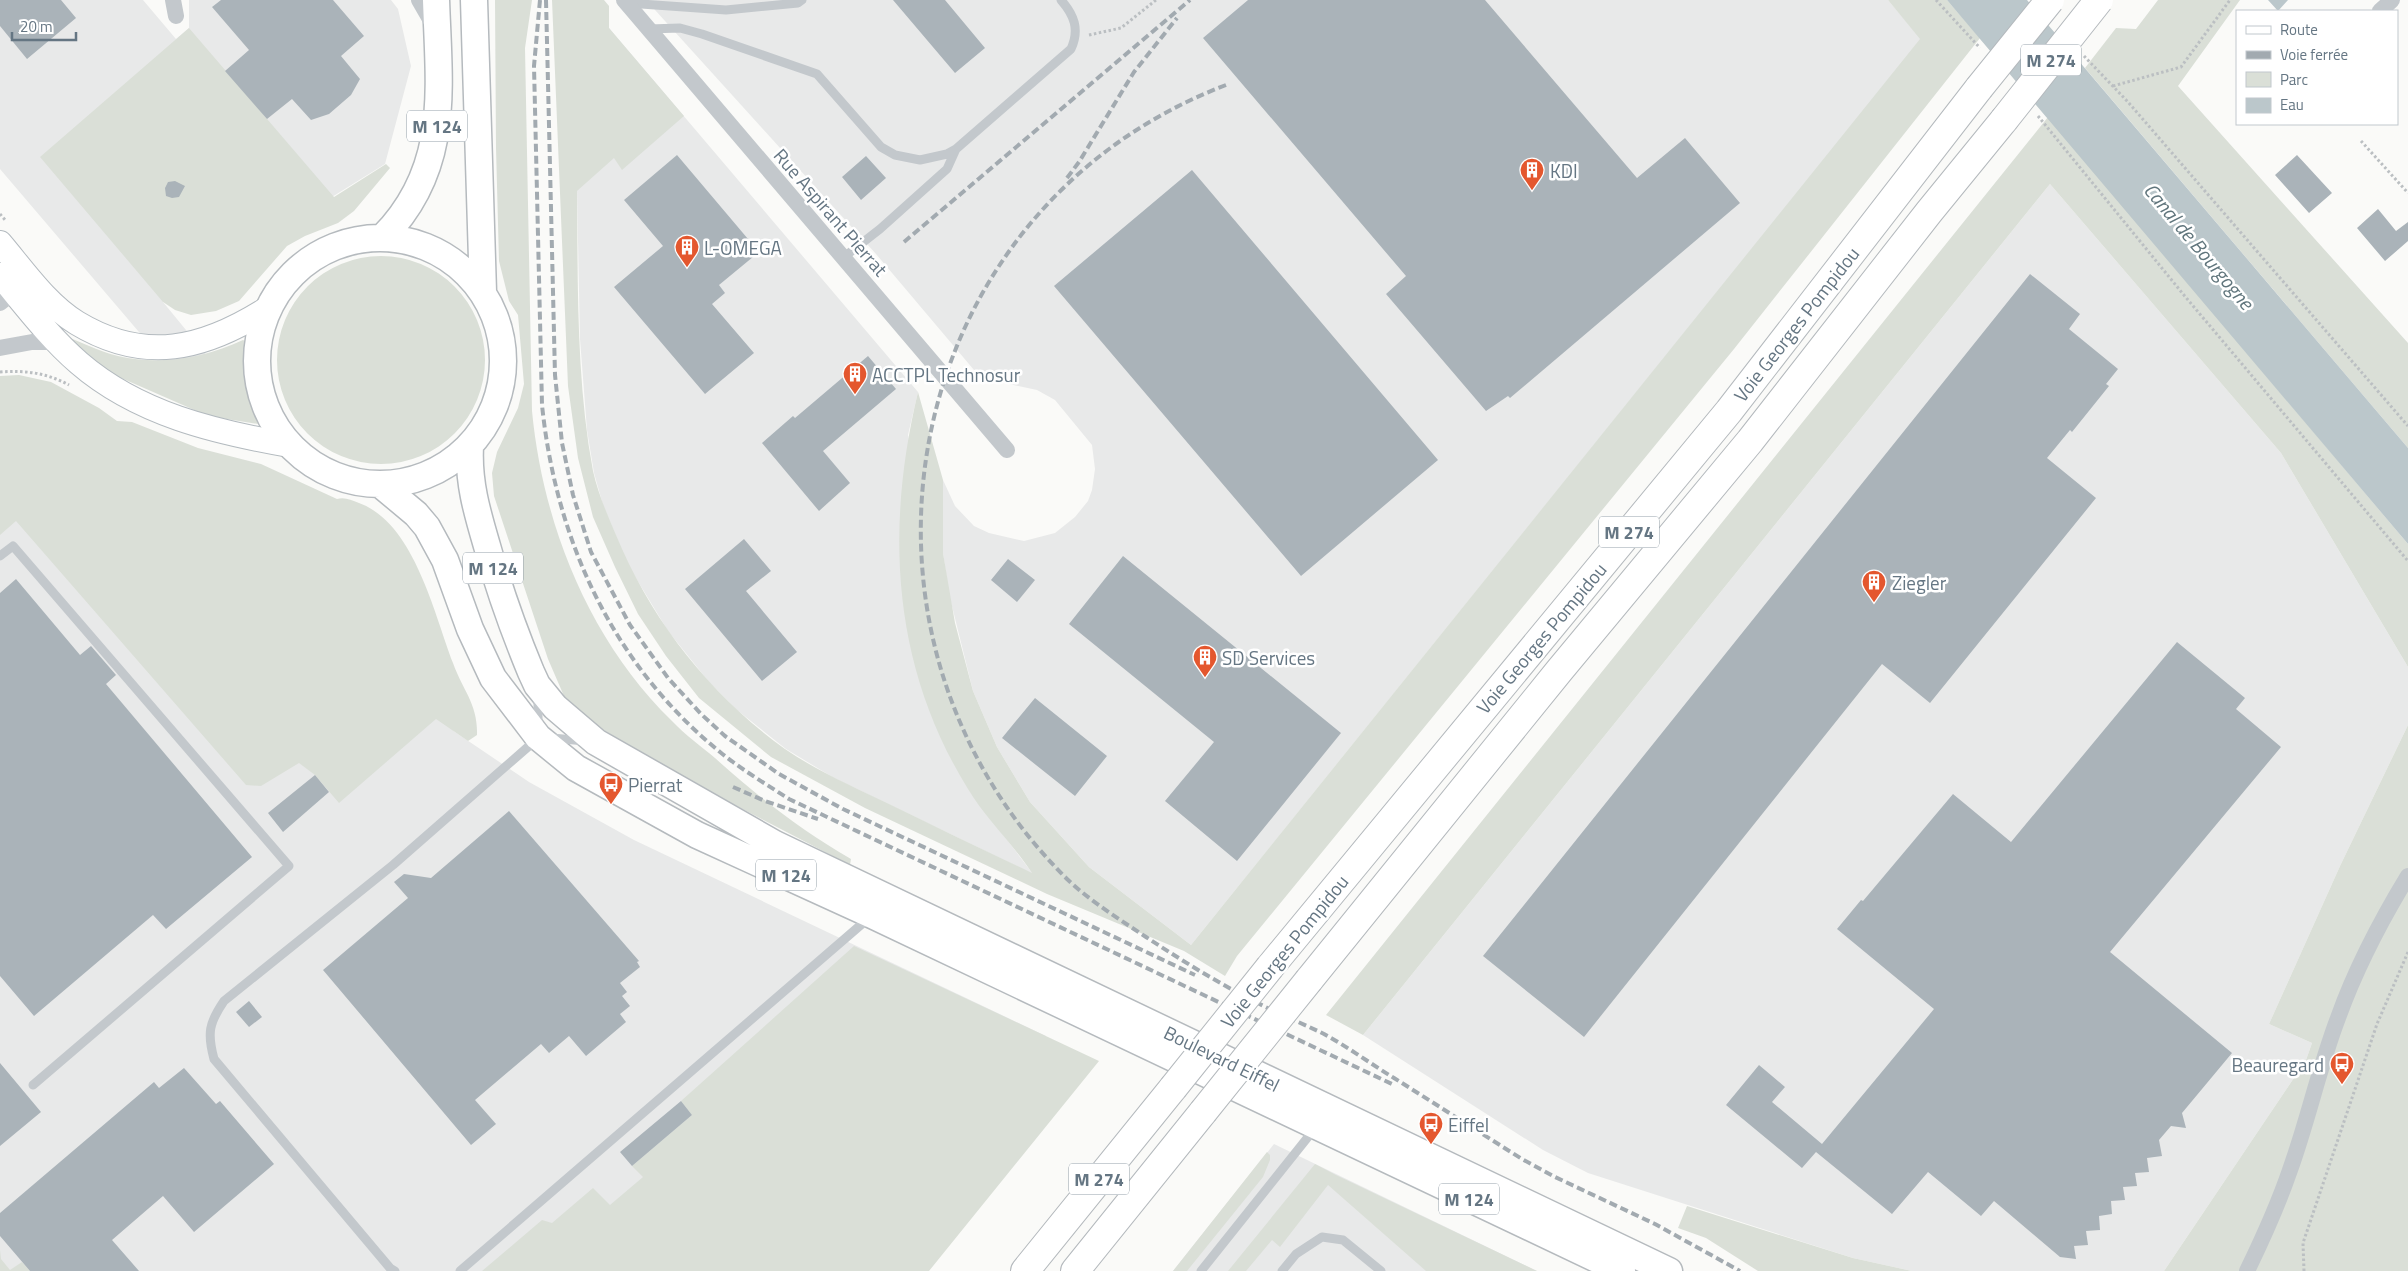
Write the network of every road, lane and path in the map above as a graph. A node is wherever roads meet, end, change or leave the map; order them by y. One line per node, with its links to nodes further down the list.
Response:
1 (173, 0): 17 (street)
2 (419, 0): 19 (street)
3 (436, 0): 19 (main road, M 124)
4 (474, 0): 32 (main road, M 124)
5 (766, 0): 15 (lane)
6 (802, 0): 15 (lane)
7 (1061, 0): 20 (lane)
8 (1156, 0): 20 (path)
9 (1936, 0): 22 (path)
10 (2050, 0): 55 (highway, Voie Georges Pompidou / M 274, bridge)
11 (2099, 0): 56 (highway, Voie Georges Pompidou / M 274, bridge)
12 (2230, 0): 23 (path)
13 (2392, 0): 16 (street)
14 (627, 1): 15 (lane); 18 (street, Rue Aspirant Pierrat)
15 (755, 7)
16 (2381, 10)
17 (176, 16)
18 (649, 29): 26 (lane); 30 (street, Rue Aspirant Pierrat)
19 (438, 32): 28 (main road, M 124)
20 (1076, 38): 26 (lane)
21 (2080, 52): 23 (path)
22 (1985, 53)
23 (2113, 86): 37 (path)
24 (2033, 110): 43 (path)
25 (2361, 141): 27 (path)
26 (956, 149): 30 (lane)
27 (2408, 193)
28 (383, 237): 32 (main road); 33 (main road)
29 (0, 243): 34 (street)
30 (844, 257): 40 (street, Rue Aspirant Pierrat)
31 (5, 290): 34 (street); 35 (street)
32 (483, 292): 39 (main road)
33 (267, 309): 34 (street); 38 (main road)
34 (76, 322)
35 (56, 342): 36 (street); 38 (street)
36 (0, 348)
37 (2408, 426)
38 (289, 445): 41 (main road)
39 (470, 446): 41 (main road); 44 (main road, M 124)
40 (1007, 450)
41 (380, 484): 45 (main road, M 124)
42 (0, 556): 50 (lane)
43 (2408, 561)
44 (537, 685): 45 (lane); 46 (main road, M 124)
45 (538, 737): 46 (lane); 48 (main road, M 124); 53 (lane)
46 (596, 742): 51 (main road, Boulevard Eiffel / M 124)
47 (2408, 876): 61 (street)
48 (872, 915): 51 (main road, M 124); 54 (lane)
49 (2408, 952): 62 (path)
50 (33, 1085)
51 (1323, 1117): 52 (main road, Boulevard Eiffel / M 124); 57 (lane)
52 (1627, 1265): 60 (main road, Boulevard Eiffel / M 124)
53 (395, 1271)
54 (460, 1271)
55 (1025, 1271)
56 (1075, 1271)
57 (1201, 1271)
58 (1282, 1271): 59 (lane)
59 (1381, 1271)
60 (1669, 1271)
61 (2247, 1271)
62 (2304, 1271)

